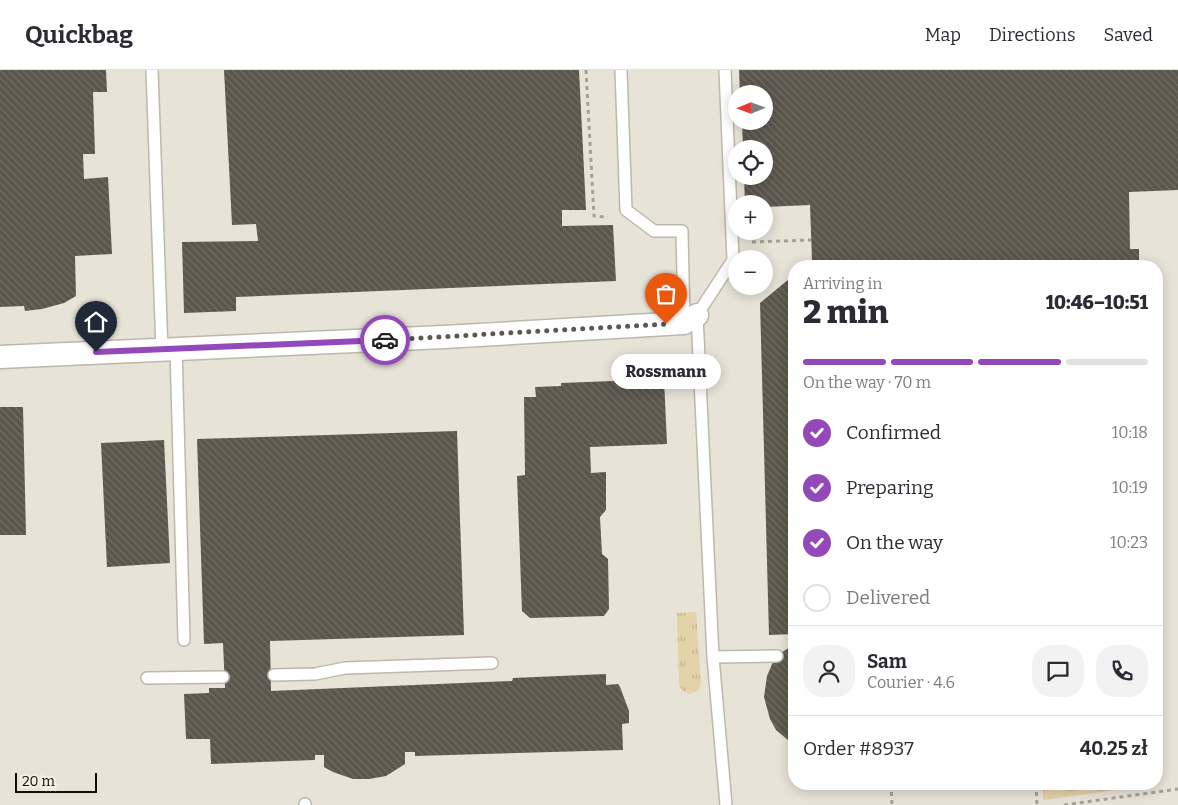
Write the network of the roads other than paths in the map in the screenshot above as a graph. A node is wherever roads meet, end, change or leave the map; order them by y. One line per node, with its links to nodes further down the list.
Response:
1 (152, 70): 5 (lane)
2 (621, 70): 4 (lane)
3 (726, 70): 4 (lane)
4 (691, 319): 5 (street); 9 (lane)
5 (169, 349): 6 (street); 7 (lane)
6 (0, 357)
7 (184, 640)
8 (777, 656): 9 (lane)
9 (713, 657): 14 (lane)
10 (492, 663): 11 (lane)
11 (274, 675)
12 (223, 677): 13 (lane)
13 (147, 678)
14 (726, 805)

